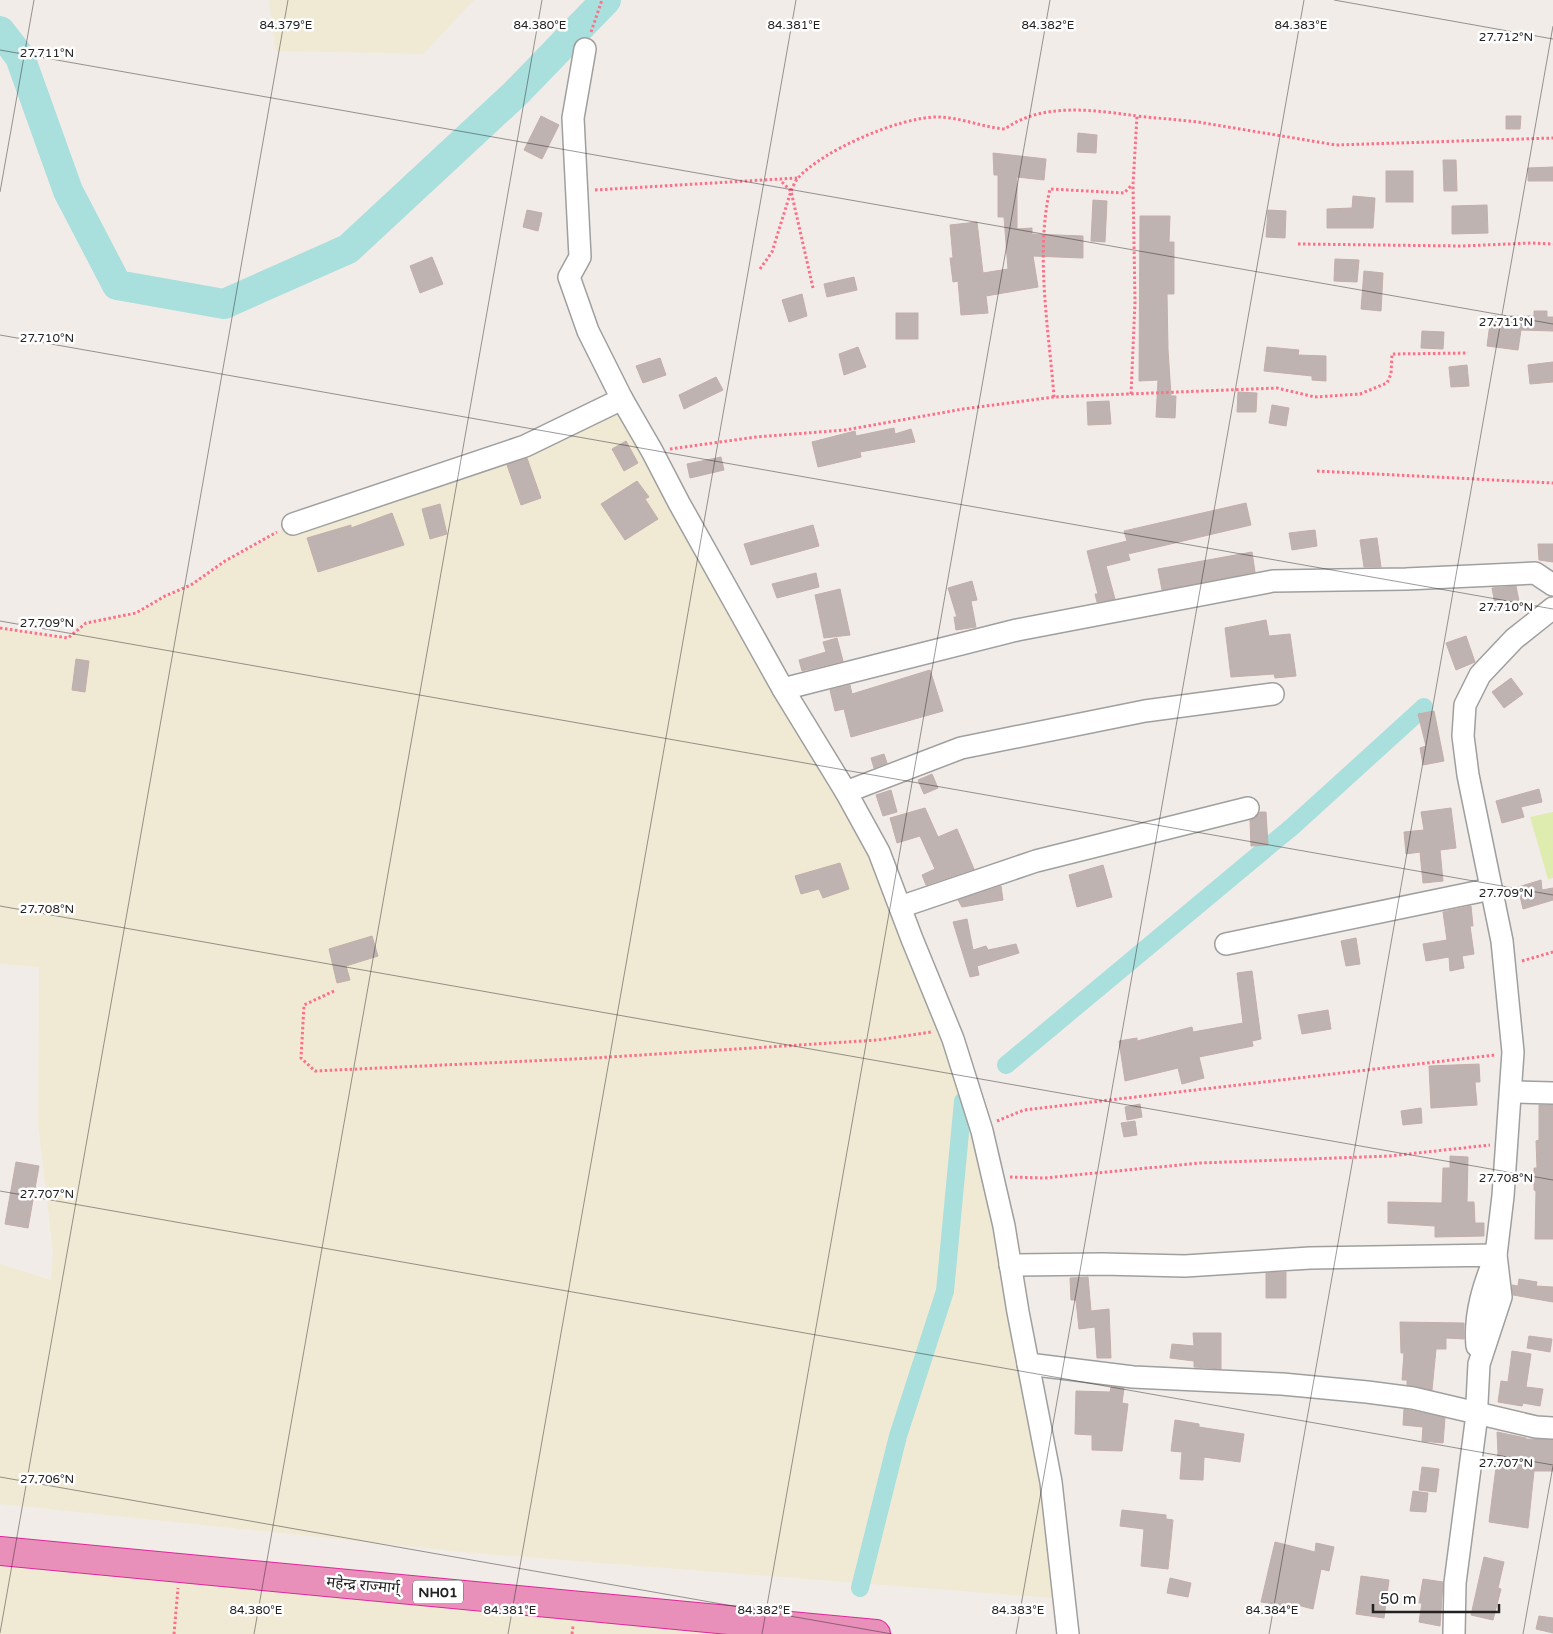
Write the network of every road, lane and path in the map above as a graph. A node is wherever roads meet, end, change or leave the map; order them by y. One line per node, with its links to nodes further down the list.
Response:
1 (602, 0): 2 (path)
2 (585, 49): 8 (street)
3 (1137, 116): 4 (path); 5 (path); 7 (path)
4 (1553, 138)
5 (797, 178): 6 (path); 9 (path)
6 (779, 179): 8 (path); 9 (path)
7 (1133, 185): 15 (path); 16 (path)
8 (576, 191): 17 (street)
9 (791, 191): 12 (path); 13 (path)
10 (1298, 244): 11 (path)
11 (1553, 244)
12 (760, 269)
13 (813, 288)
14 (1468, 353): 15 (path)
15 (1131, 394): 16 (path)
16 (1054, 397): 18 (path)
17 (622, 399): 18 (street); 21 (street)
18 (652, 451): 25 (street)
19 (1317, 471): 20 (path)
20 (1553, 482)
21 (293, 524): 24 (path)
22 (1553, 585): 25 (street)
23 (1553, 608): 29 (street)
24 (0, 628)
25 (783, 689): 27 (street)
26 (1273, 694): 27 (street)
27 (846, 792): 30 (street)
28 (1248, 808): 30 (street)
29 (1491, 888): 31 (street); 33 (street)
30 (900, 907): 35 (street)
31 (1226, 944)
32 (1553, 952): 33 (path)
33 (1505, 966): 36 (street)
34 (334, 991): 35 (path)
35 (949, 1029): 39 (street)
36 (1513, 1052): 37 (street); 39 (path)
37 (1512, 1092): 38 (street); 40 (street)
38 (1553, 1093)
39 (982, 1130): 41 (street)
40 (1507, 1144): 41 (path); 42 (street)
41 (992, 1176): 43 (street)
42 (1496, 1255): 43 (street); 45 (street)
43 (1010, 1265): 44 (street)
44 (1028, 1364): 45 (street); 51 (street)
45 (1476, 1413): 46 (street); 52 (street)
46 (1553, 1428)
47 (0, 1551): 48 (highway, महेन्द्र राज्मार्ग् / NH01)
48 (180, 1568): 49 (path); 50 (highway, महेन्द्र राज्मार्ग् / NH01)
49 (174, 1634)
50 (876, 1634)
51 (1068, 1634)
52 (1454, 1634)

